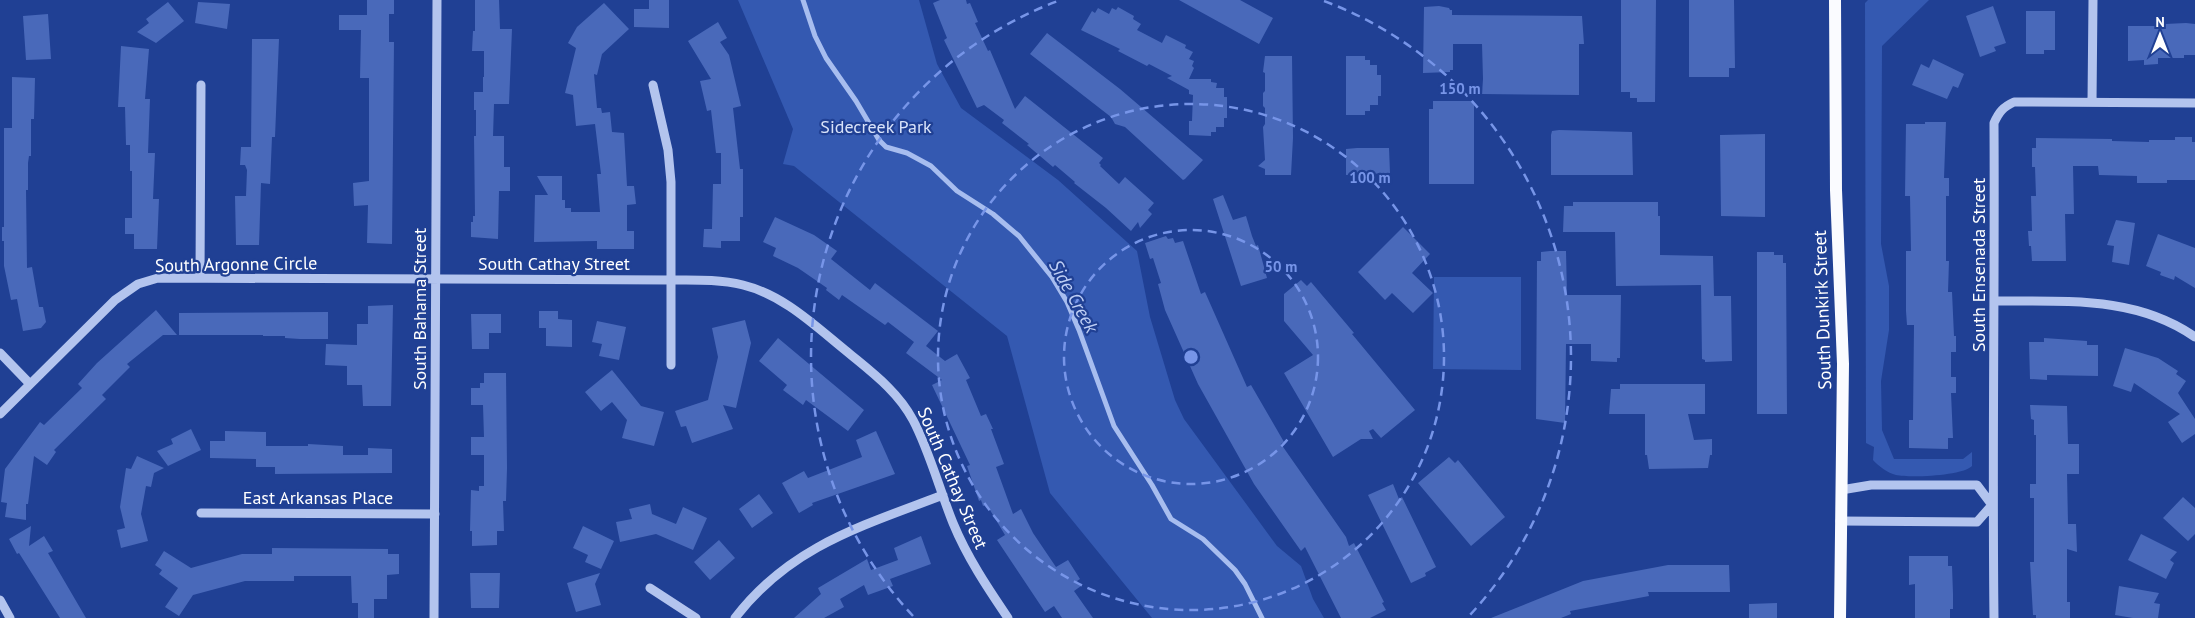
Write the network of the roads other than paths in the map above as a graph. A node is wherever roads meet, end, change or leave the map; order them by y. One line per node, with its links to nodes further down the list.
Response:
1 (437, 0): 9 (street, South Bahama Street)
2 (1835, 0): 17 (main road, South Dunkirk Street)
3 (2093, 0): 6 (street)
4 (201, 84): 8 (street)
5 (653, 85): 10 (street)
6 (2092, 102): 7 (street, South Ensenada Street); 11 (street, South Ensenada Street)
7 (2195, 103)
8 (200, 278): 9 (street, South Argonne Circle); 15 (street, South Argonne Circle)
9 (436, 279): 10 (street, South Cathay Street); 21 (street, South Bahama Street)
10 (671, 280): 14 (street); 18 (street, South Cathay Street)
11 (1995, 301): 12 (street); 19 (street, South Ensenada Street)
12 (2195, 337)
13 (0, 353): 15 (street)
14 (671, 365)
15 (30, 384): 16 (street, South Argonne Circle)
16 (0, 414)
17 (1841, 490): 19 (street); 22 (main road, South Dunkirk Street)
18 (943, 495): 28 (street); 29 (street, South Cathay Street)
19 (1992, 505): 22 (street); 31 (street, South Ensenada Street)
20 (201, 513): 21 (street, East Arkansas Place)
21 (435, 514): 26 (street, South Bahama Street)
22 (1840, 521): 30 (main road, South Dunkirk Street)
23 (650, 588): 27 (street)
24 (0, 600): 25 (street)
25 (10, 618)
26 (434, 618)
27 (696, 618)
28 (735, 618)
29 (1008, 618)
30 (1840, 618)
31 (1994, 618)

